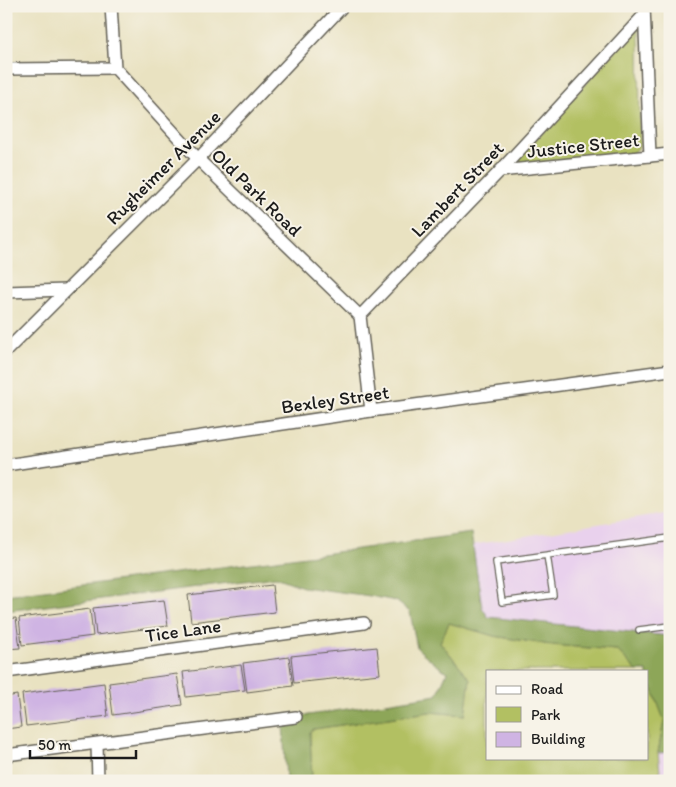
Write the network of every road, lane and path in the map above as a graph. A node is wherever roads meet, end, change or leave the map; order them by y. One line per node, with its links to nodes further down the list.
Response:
1 (111, 6): 4 (street)
2 (344, 6): 8 (street, Rugheimer Avenue)
3 (644, 11): 7 (street); 9 (street, Lambert Street)
4 (115, 68): 5 (street); 8 (street, Old Park Road)
5 (6, 69)
6 (670, 154): 7 (street, Justice Street)
7 (650, 156): 9 (street, Justice Street)
8 (198, 158): 10 (street, Rugheimer Avenue); 12 (street, Old Park Road)
9 (500, 171): 12 (street, Lambert Street)
10 (66, 290): 11 (street); 13 (street, Rugheimer Avenue)
11 (6, 292)
12 (360, 316): 15 (street)
13 (6, 352)
14 (670, 370): 15 (street, Bexley Street)
15 (371, 411): 16 (street, Bexley Street)
16 (6, 465)
17 (670, 538): 18 (lane)
18 (547, 555): 18 (lane)
19 (364, 622): 22 (street, Tice Lane)
20 (670, 626): 21 (lane)
21 (640, 630)
22 (6, 672)
23 (296, 717): 24 (street)
24 (97, 744): 25 (street); 26 (street)
25 (6, 755)
26 (98, 781)

